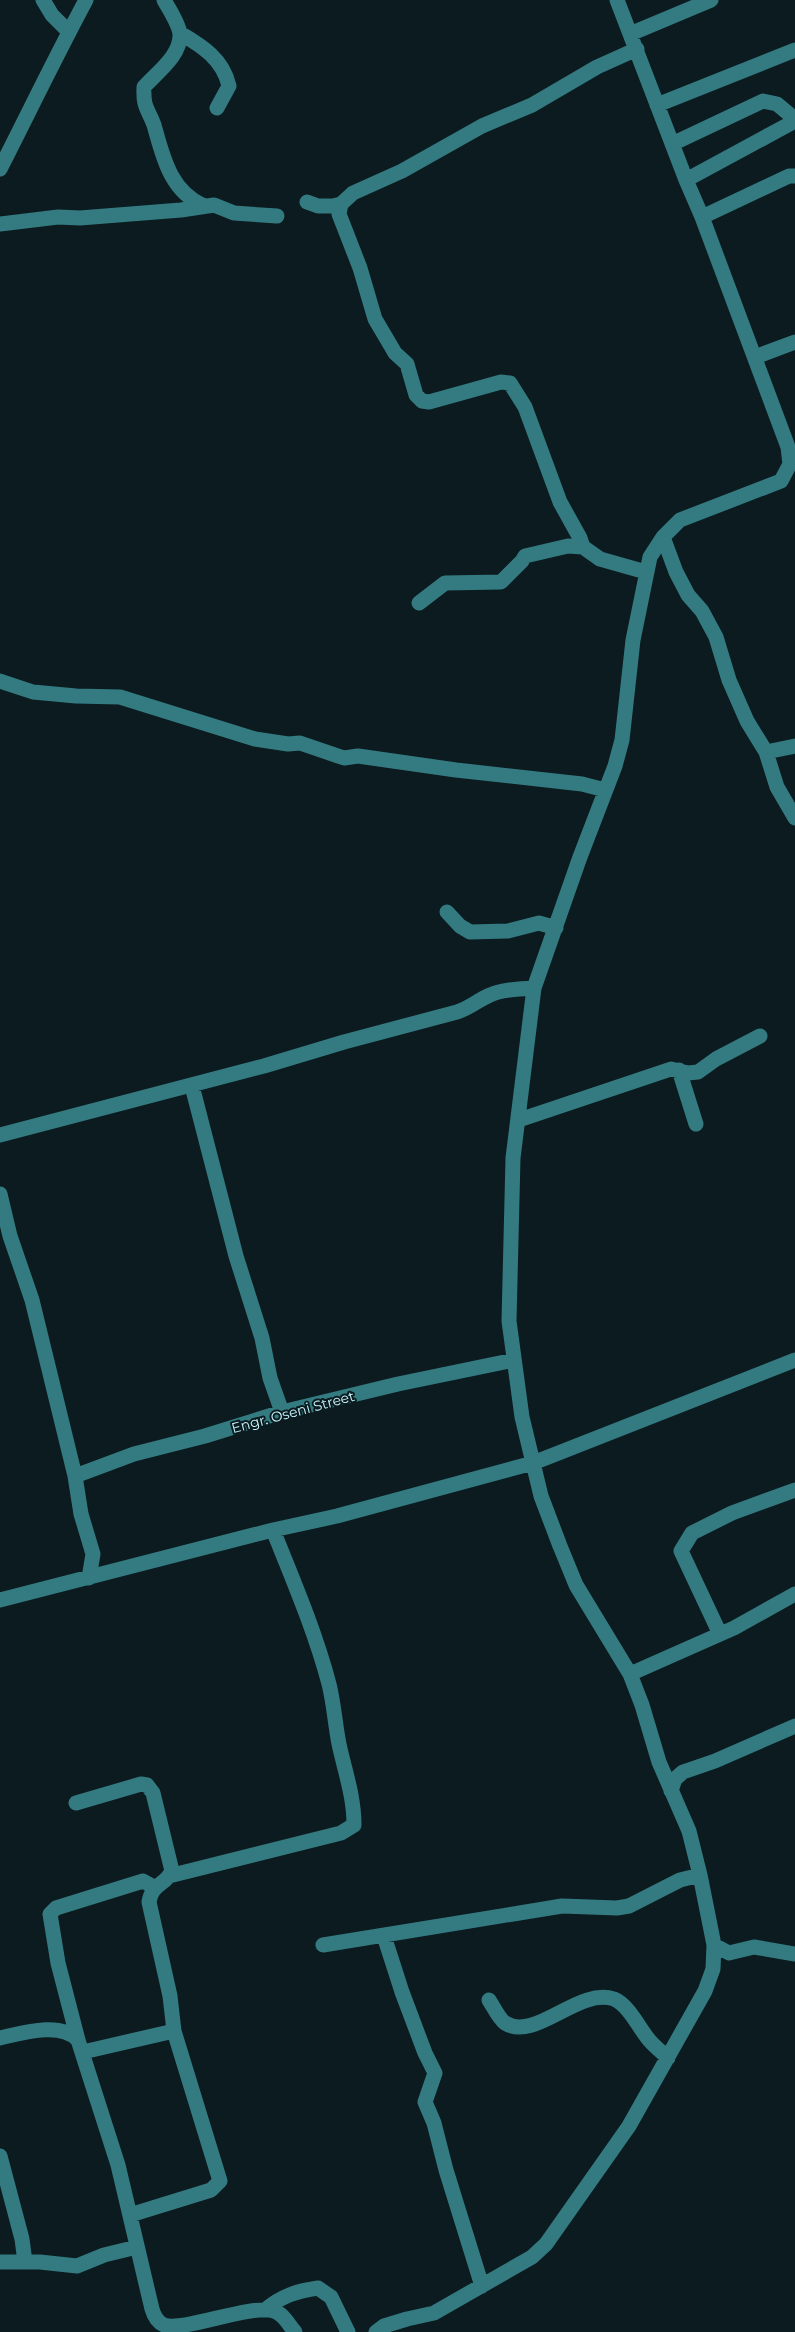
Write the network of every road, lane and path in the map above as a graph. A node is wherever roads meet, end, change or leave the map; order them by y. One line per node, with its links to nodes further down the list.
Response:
1 (43, 0): 6 (street)
2 (86, 0): 6 (street)
3 (164, 0): 7 (street)
4 (617, 0): 8 (street)
5 (711, 0): 8 (street)
6 (68, 32): 15 (street)
7 (180, 33): 12 (street); 20 (street)
8 (630, 34): 9 (street)
9 (637, 49): 11 (street); 19 (street)
10 (795, 50): 11 (street)
11 (657, 105): 14 (street)
12 (216, 108)
13 (795, 120): 14 (street); 17 (street)
14 (672, 144): 17 (street)
15 (0, 169)
16 (795, 176): 22 (street)
17 (686, 180): 22 (street)
18 (307, 202): 19 (street)
19 (341, 204): 28 (street)
20 (204, 206): 21 (street); 23 (street)
21 (277, 216)
22 (702, 217): 25 (street)
23 (0, 224)
24 (795, 342): 25 (street)
25 (755, 357): 26 (street)
26 (791, 475): 27 (street)
27 (663, 538): 29 (street); 33 (street)
28 (583, 547): 29 (street); 30 (street)
29 (646, 572): 34 (street)
30 (419, 603)
31 (0, 681): 34 (street)
32 (795, 746): 33 (street)
33 (766, 752): 35 (street)
34 (605, 790): 37 (street)
35 (795, 818)
36 (447, 912): 37 (street)
37 (556, 928): 38 (street)
38 (534, 988): 41 (street); 42 (street)
39 (760, 1036): 40 (street)
40 (678, 1070): 42 (street); 43 (street)
41 (192, 1086): 44 (street); 48 (street)
42 (519, 1120): 46 (street)
43 (696, 1124)
44 (0, 1134)
45 (0, 1194): 50 (street)
46 (514, 1360): 48 (street, Engr. Oseni Street); 49 (street)
47 (795, 1360): 49 (street)
48 (282, 1412): 50 (street, Engr. Oseni Street)
49 (533, 1463): 52 (street); 57 (street)
50 (76, 1476): 53 (street)
51 (795, 1490): 56 (street)
52 (273, 1530): 53 (street); 62 (street)
53 (89, 1578): 55 (street)
54 (795, 1594): 56 (street)
55 (0, 1600)
56 (720, 1634): 57 (street)
57 (630, 1674): 59 (street)
58 (795, 1726): 59 (street)
59 (671, 1791): 61 (street)
60 (76, 1803): 62 (street)
61 (700, 1875): 64 (street); 66 (street)
62 (169, 1876): 63 (street)
63 (154, 1887): 69 (street); 71 (street)
64 (384, 1936): 65 (street); 78 (street)
65 (323, 1945)
66 (714, 1945): 67 (street); 72 (street)
67 (795, 1954)
68 (489, 2000): 72 (street)
69 (174, 2031): 71 (street); 74 (street)
70 (0, 2038): 71 (street)
71 (81, 2046): 74 (street)
72 (668, 2058): 78 (street)
73 (0, 2156): 77 (street)
74 (130, 2215): 75 (street)
75 (137, 2247): 77 (street); 79 (street)
76 (0, 2262): 77 (street)
77 (25, 2262)
78 (482, 2286): 82 (street)
79 (265, 2310): 80 (street); 81 (street)
80 (295, 2332)
81 (348, 2332)
82 (376, 2332)

